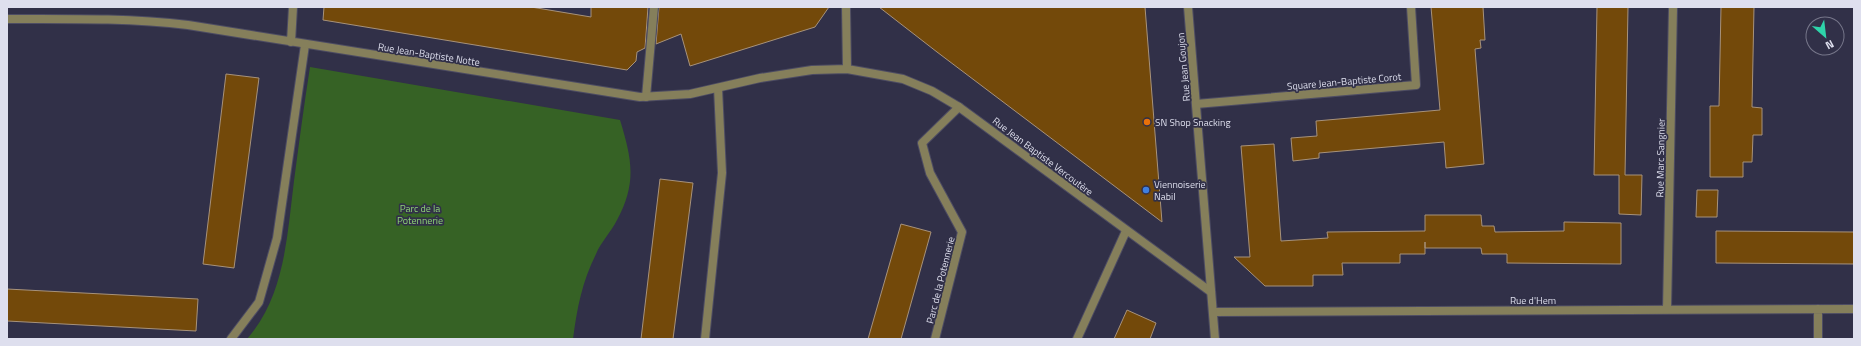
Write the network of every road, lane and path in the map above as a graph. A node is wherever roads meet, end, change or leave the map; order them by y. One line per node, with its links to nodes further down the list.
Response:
1 (293, 7): 8 (street)
2 (654, 7): 12 (street)
3 (846, 7): 10 (street)
4 (1188, 7): 13 (street, Rue Jean Goujon)
5 (1411, 7): 13 (street, Square Jean-Baptiste Corot)
6 (1673, 7): 17 (street, Rue Marc Sangnier)
7 (7, 19): 8 (street, Rue Jean-Baptiste Notte)
8 (291, 42): 9 (street, Rue Jean-Baptiste Notte)
9 (305, 45): 12 (street, Rue Jean-Baptiste Notte); 21 (street)
10 (847, 69): 11 (street, Rue Jean-Baptiste Notte); 14 (street, Rue Jean Baptiste Vercoutère)
11 (718, 88): 12 (street, Rue Jean-Baptiste Notte); 22 (street)
12 (646, 97)
13 (1196, 104): 16 (street, Rue Jean Goujon)
14 (959, 107): 15 (street, Rue Jean Baptiste Vercoutère); 23 (street, Parc de la Potennerie)
15 (1126, 231): 16 (street, Rue Jean Baptiste Vercoutère); 24 (street)
16 (1211, 292): 20 (street, Rue Jean Goujon)
17 (1667, 310): 18 (street, Rue d'Hem); 20 (street, Rue d'Hem)
18 (1818, 310): 19 (street, Rue d'Hem); 26 (street)
19 (1854, 310)
20 (1213, 312): 25 (street, Rue Jean Goujon)
21 (231, 339)
22 (705, 339)
23 (935, 339)
24 (1078, 339)
25 (1215, 339)
26 (1818, 339)

